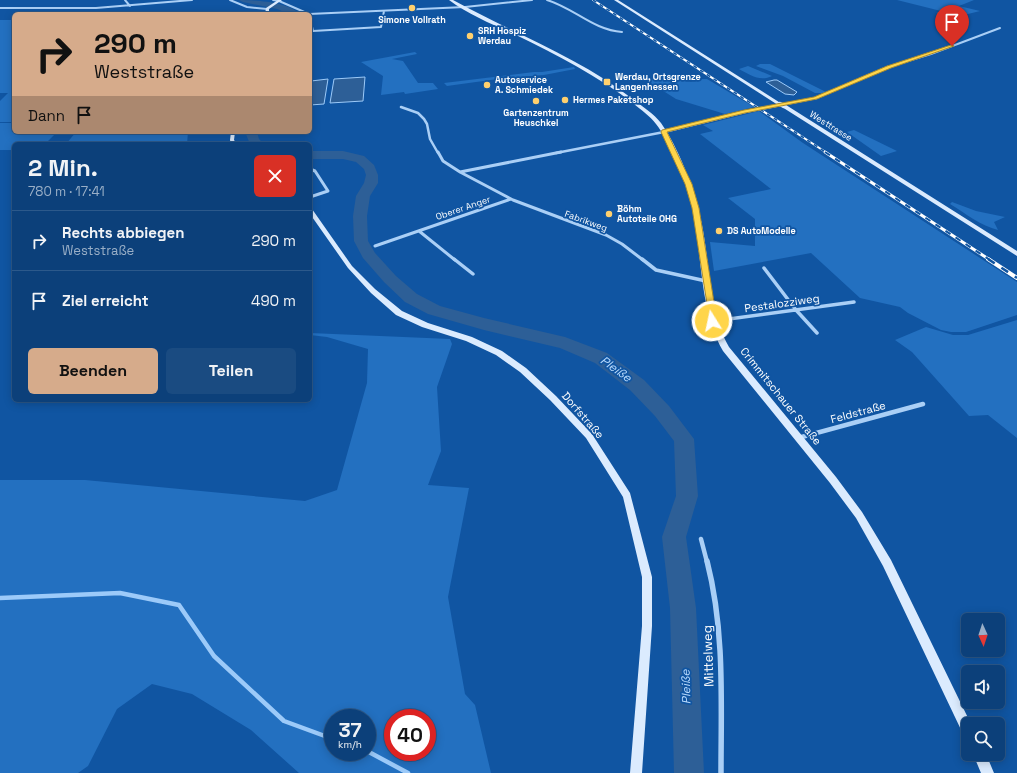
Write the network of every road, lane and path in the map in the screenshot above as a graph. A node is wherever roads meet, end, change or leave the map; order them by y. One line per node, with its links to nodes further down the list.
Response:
1 (125, 0): 10 (street)
2 (192, 0): 10 (street)
3 (230, 0): 13 (street)
4 (272, 0): 5 (street)
5 (280, 0): 13 (street); 16 (street)
6 (452, 0): 11 (street, Crimmitschauer Straße)
7 (532, 0): 11 (street)
8 (547, 0): 20 (street)
9 (616, 0): 30 (street, Westtrasse)
10 (130, 6): 12 (street)
11 (464, 7): 14 (street); 22 (street, Crimmitschauer Straße)
12 (0, 8)
13 (268, 8): 15 (street)
14 (384, 11): 17 (street); 18 (street)
15 (267, 12)
16 (305, 12)
17 (312, 14)
18 (312, 27)
19 (1000, 28): 22 (street)
20 (622, 32)
21 (401, 107): 24 (street, Fabrikweg)
22 (664, 132): 24 (street); 33 (street, Crimmitschauer Straße)
23 (312, 170): 25 (street)
24 (460, 172): 26 (street, Fabrikweg)
25 (312, 196)
26 (511, 199): 28 (street, Oberer Anger); 33 (street, Fabrikweg)
27 (312, 213): 43 (street, Dorfstraße)
28 (419, 231): 29 (street, Oberer Anger); 32 (street)
29 (375, 246)
30 (1017, 254)
31 (764, 268): 35 (street)
32 (473, 274)
33 (706, 281): 36 (street, Crimmitschauer Straße)
34 (854, 302): 35 (street, Pestalozziweg)
35 (796, 310): 36 (street, Pestalozziweg); 37 (street)
36 (712, 321): 39 (street, Crimmitschauer Straße)
37 (817, 332)
38 (922, 404): 39 (street, Feldstraße)
39 (798, 438): 41 (street, Crimmitschauer Straße)
40 (701, 539): 44 (street, Mittelweg)
41 (961, 718)
42 (982, 761): 45 (street)
43 (636, 773)
44 (721, 773)
45 (988, 773)

